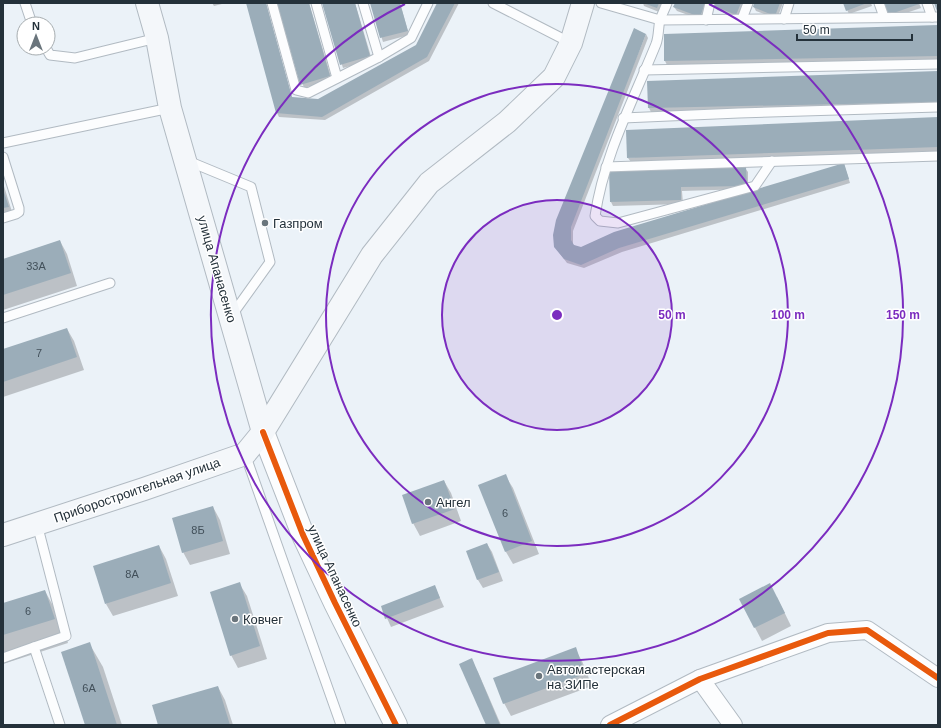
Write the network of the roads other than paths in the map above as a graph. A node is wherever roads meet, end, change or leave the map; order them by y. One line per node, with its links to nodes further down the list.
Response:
1 (25, 3): 16 (lane)
2 (147, 3): 23 (main road, улица Апанасенко)
3 (272, 3): 29 (lane)
4 (316, 3): 29 (lane)
5 (363, 3): 26 (lane)
6 (428, 3): 26 (lane)
7 (493, 3): 24 (lane)
8 (583, 3): 24 (main road, Приборостроительная улица)
9 (601, 3): 21 (lane)
10 (667, 3): 21 (lane)
11 (710, 3): 22 (lane)
12 (748, 3): 19 (lane)
13 (789, 3): 20 (lane)
14 (878, 3): 17 (lane)
15 (928, 3): 18 (lane)
16 (29, 16)
17 (884, 17): 18 (lane); 20 (lane)
18 (935, 17)
19 (742, 19): 20 (lane); 22 (lane)
20 (784, 19)
21 (660, 20): 22 (lane); 28 (lane)
22 (706, 20)
23 (157, 38): 25 (lane); 31 (main road, улица Апанасенко)
24 (571, 42): 43 (main road, Приборостроительная улица)
25 (56, 56)
26 (379, 57): 29 (lane)
27 (938, 64): 28 (lane)
28 (644, 70): 32 (lane)
29 (337, 78)
30 (938, 107): 32 (lane)
31 (170, 108): 33 (lane); 36 (main road, улица Апанасенко)
32 (623, 118): 38 (lane)
33 (3, 143)
34 (938, 156): 37 (lane)
35 (3, 157): 39 (lane)
36 (185, 160): 41 (main road, улица Апанасенко); 41 (lane)
37 (772, 161): 38 (lane); 38 (lane)
38 (606, 167)
39 (3, 218)
40 (110, 283): 42 (lane)
41 (231, 316): 43 (main road, улица Апанасенко)
42 (3, 318)
43 (263, 432): 44 (main road, Приборостроительная улица); 53 (street, улица Апанасенко)
44 (244, 454): 45 (main road, Приборостроительная улица); 52 (lane)
45 (37, 524): 46 (main road, Приборостроительная улица); 47 (lane)
46 (3, 535)
47 (34, 647): 48 (lane); 51 (lane)
48 (3, 658)
49 (938, 678): 50 (street)
50 (700, 680): 54 (street); 55 (street)
51 (60, 725)
52 (341, 725)
53 (396, 725)
54 (610, 725)
55 (733, 725)

